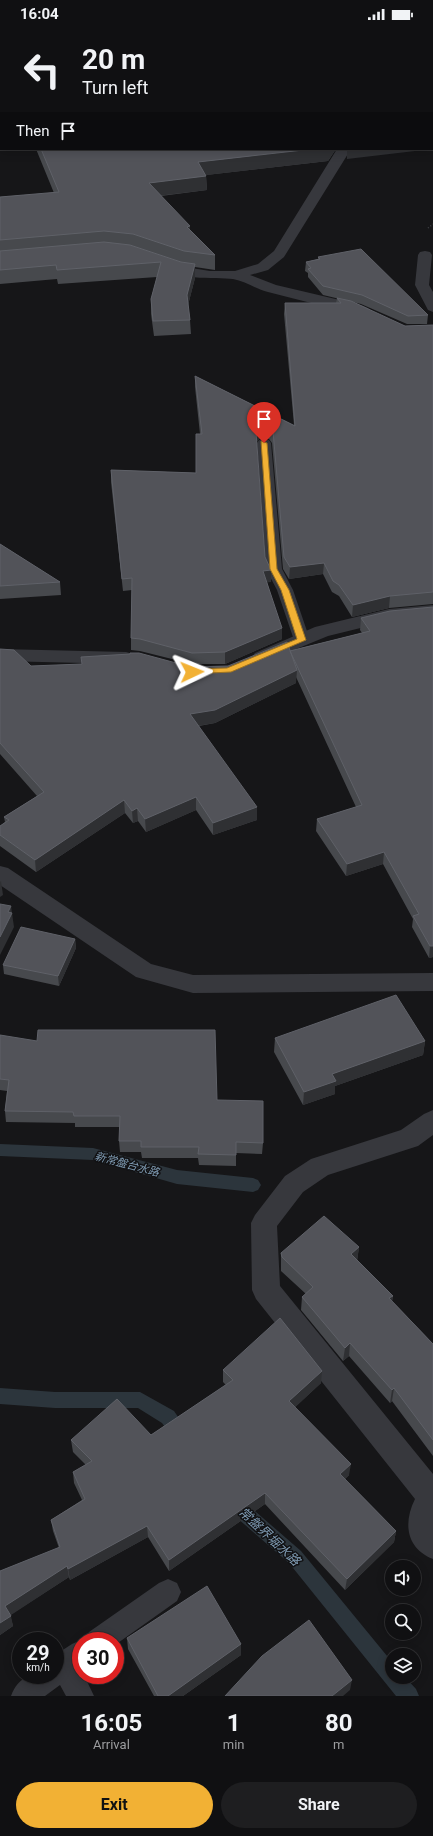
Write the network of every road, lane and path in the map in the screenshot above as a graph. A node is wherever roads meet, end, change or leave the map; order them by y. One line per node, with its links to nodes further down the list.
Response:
1 (343, 150): 4 (street)
2 (425, 255): 5 (street)
3 (154, 261): 4 (street)
4 (236, 275): 6 (street)
5 (433, 307)
6 (377, 318)
7 (264, 443): 9 (lane)
8 (433, 611): 9 (street)
9 (302, 640): 12 (street)
10 (0, 655): 11 (street)
11 (140, 658)
12 (248, 663)
13 (0, 874): 14 (street)
14 (433, 982)
15 (433, 1121): 16 (street)
16 (433, 1544)
17 (168, 1592): 18 (lane)
18 (111, 1632)
19 (64, 1668): 22 (lane)
20 (40, 1684): 21 (lane)
21 (24, 1696)
22 (81, 1696)

